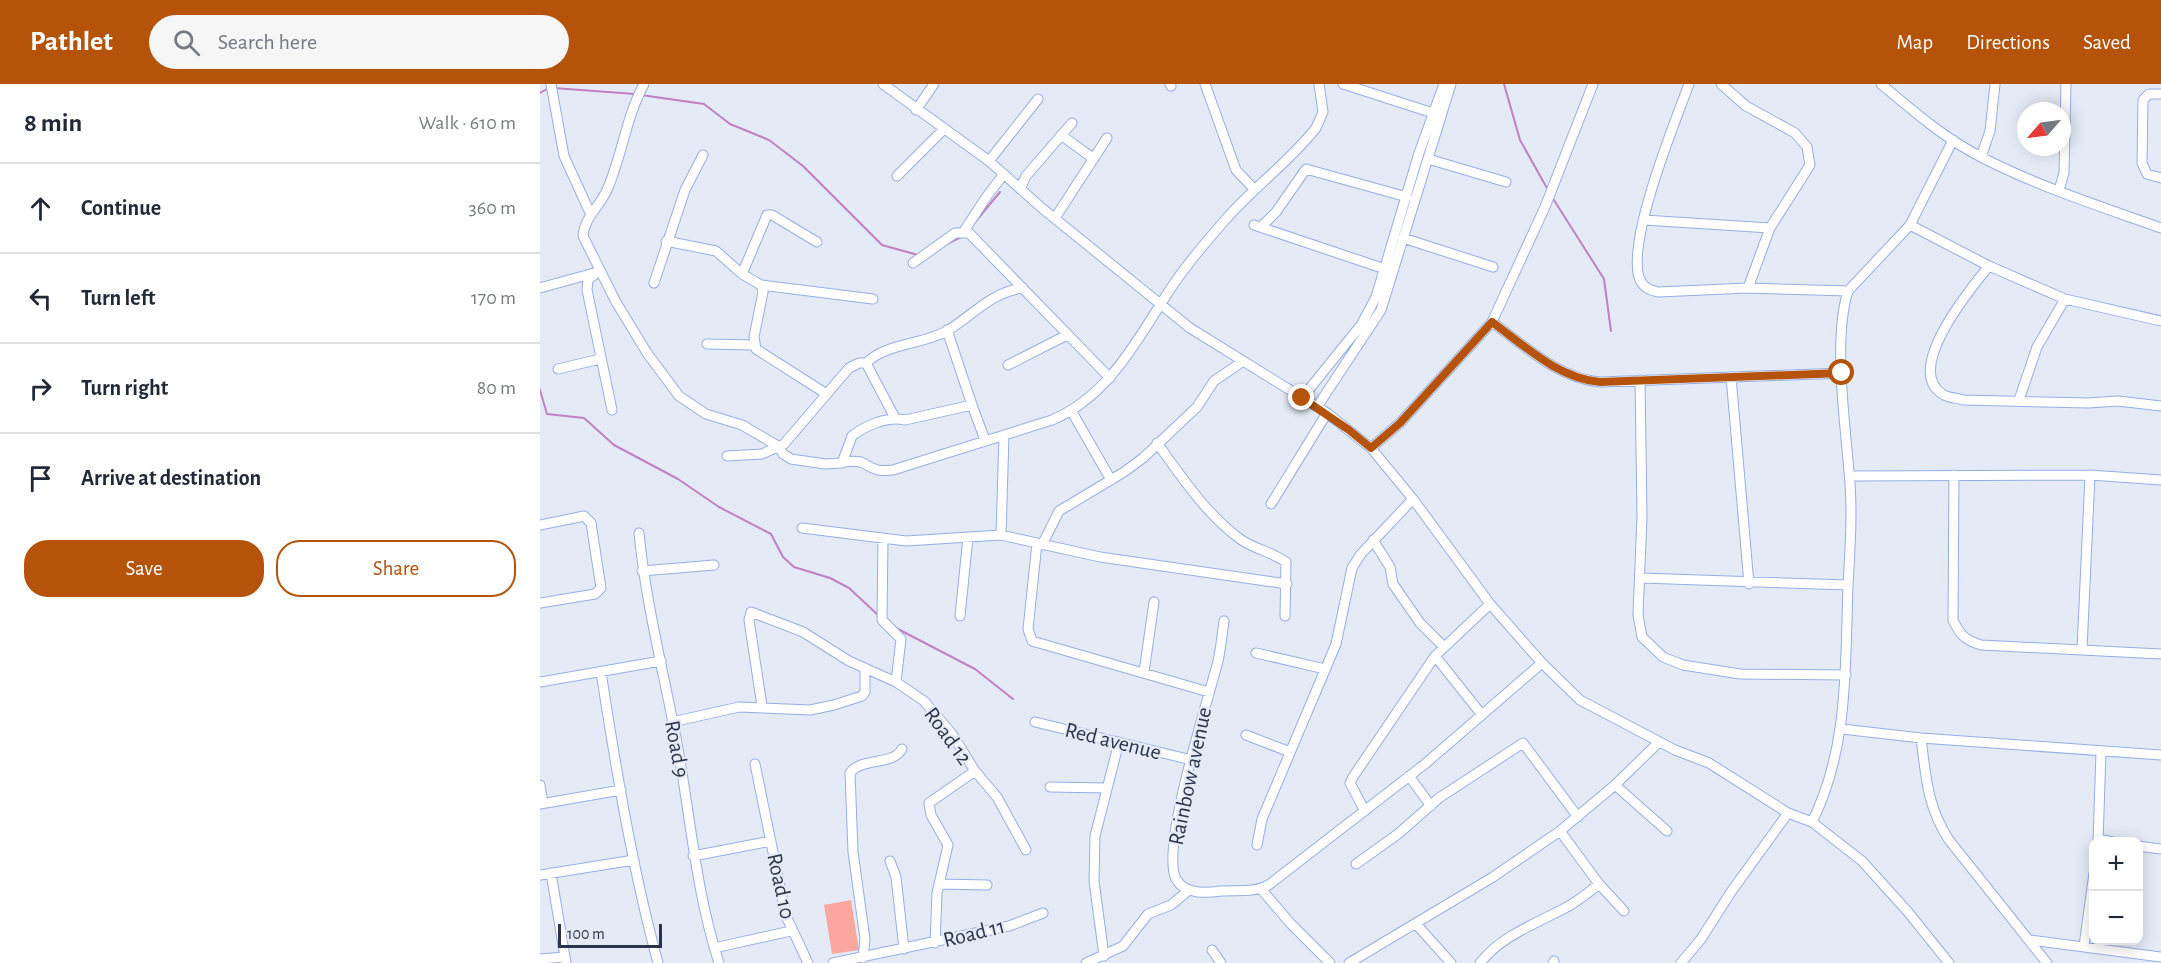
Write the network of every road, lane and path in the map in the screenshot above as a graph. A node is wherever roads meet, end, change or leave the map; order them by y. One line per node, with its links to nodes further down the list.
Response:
1 (550, 84): 38 (street)
2 (644, 84): 38 (street)
3 (883, 84): 18 (street)
4 (934, 84): 18 (street)
5 (1205, 84): 35 (street)
6 (1319, 84): 35 (street)
7 (1343, 84): 19 (street)
8 (1444, 84): 19 (street)
9 (1451, 84): 28 (street)
10 (1593, 84): 64 (street)
11 (1689, 84): 40 (street)
12 (1721, 84): 42 (street)
13 (1881, 84): 24 (street)
14 (1995, 84): 26 (street)
15 (2067, 84): 36 (street)
16 (2161, 94): 32 (street)
17 (1038, 99): 29 (street)
18 (916, 110): 21 (street)
19 (1433, 113): 37 (street)
20 (1072, 123): 22 (street)
21 (944, 129): 29 (street); 31 (street)
22 (1061, 135): 27 (street); 34 (street)
23 (1107, 138): 27 (street)
24 (1953, 140): 26 (street); 41 (street)
25 (703, 155): 46 (street)
26 (1982, 157): 36 (street)
27 (1094, 159): 39 (street)
28 (1428, 159): 33 (street); 45 (street)
29 (989, 161): 30 (street)
30 (1004, 174): 34 (street); 44 (street)
31 (897, 176)
32 (2161, 178)
33 (1506, 182)
34 (1020, 189): 39 (street)
35 (1254, 189): 62 (street)
36 (2059, 190): 43 (street)
37 (1407, 197): 51 (street); 51 (street)
38 (591, 215): 52 (street)
39 (1056, 218): 62 (street)
40 (1644, 220): 42 (street); 58 (street)
41 (1910, 225): 49 (street); 59 (street)
42 (1770, 228): 58 (street)
43 (2161, 228)
44 (964, 231): 48 (street); 57 (street)
45 (1403, 238): 50 (street); 83 (street)
46 (666, 241): 53 (street); 54 (street)
47 (817, 242): 53 (street)
48 (913, 262)
49 (1989, 266): 61 (street); 80 (street)
50 (1493, 267)
51 (1384, 269): 79 (street)
52 (599, 271): 56 (street); 69 (street); 91 (street)
53 (742, 273): 55 (street)
54 (654, 283)
55 (761, 285): 60 (street); 68 (street)
56 (540, 288)
57 (1023, 288): 65 (street); 66 (street)
58 (1748, 288): 59 (street)
59 (1848, 291): 74 (street)
60 (873, 299)
61 (2065, 299): 63 (street); 80 (street)
62 (1161, 304): 70 (street); 76 (street)
63 (2161, 321)
64 (1492, 322): 77 (street); 92 (street)
65 (947, 330): 71 (street); 81 (street)
66 (1067, 335): 72 (street); 76 (street)
67 (707, 344): 68 (street)
68 (754, 345): 78 (street)
69 (600, 359): 73 (street); 84 (street)
70 (1242, 362): 79 (street); 90 (street)
71 (866, 363): 78 (street); 87 (street)
72 (1008, 365)
73 (558, 369)
74 (1842, 373): 75 (street); 97 (street)
75 (1731, 377): 77 (street); 114 (street)
76 (1110, 378): 85 (street)
77 (1640, 380): 112 (street)
78 (825, 393): 91 (street)
79 (1302, 398): 83 (street)
80 (2019, 400): 82 (street)
81 (972, 405): 87 (street); 89 (street)
82 (2161, 406)
83 (1317, 407): 86 (street)
84 (612, 410)
85 (1072, 412): 88 (street); 98 (street)
86 (1327, 413): 92 (street); 101 (street)
87 (895, 418): 94 (street)
88 (1004, 435): 89 (street); 105 (street)
89 (985, 440): 94 (street)
90 (1157, 443): 98 (street); 113 (street)
91 (778, 446): 93 (street); 94 (street)
92 (1371, 448): 100 (street)
93 (727, 456)
94 (844, 462)
95 (1954, 475): 96 (street); 97 (street); 123 (street)
96 (2090, 475): 99 (street); 123 (street)
97 (1850, 476): 115 (street)
98 (1111, 480): 109 (street)
99 (2161, 480)
100 (1413, 500): 108 (street); 118 (street)
101 (1271, 504)
102 (540, 525): 117 (street)
103 (802, 528): 107 (street)
104 (639, 533): 111 (street, Road 9)
105 (1001, 535): 106 (street); 109 (street)
106 (968, 537): 107 (street); 119 (street)
107 (883, 538): 135 (street)
108 (1372, 540): 122 (street); 130 (street)
109 (1040, 544): 113 (street); 132 (street)
110 (714, 565): 111 (street)
111 (642, 571): 127 (street, Road 9)
112 (1641, 578): 114 (street); 133 (street)
113 (1287, 584): 120 (street)
114 (1749, 584): 115 (street)
115 (1848, 585): 133 (street)
116 (1154, 602): 132 (street)
117 (540, 603)
118 (1490, 604): 122 (street); 128 (street)
119 (960, 616)
120 (1285, 616)
121 (1224, 621): 136 (street, Rainbow avenue)
122 (1444, 647): 126 (street)
123 (2082, 649): 125 (street)
124 (1256, 653): 130 (street)
125 (2161, 654)
126 (1435, 656): 138 (street); 161 (street)
127 (662, 661): 131 (street); 139 (street, Road 9)
128 (1542, 663): 138 (street); 145 (street)
129 (865, 668): 135 (street, Road 12); 137 (street); 137 (street, Road 12)
130 (1325, 669): 147 (street)
131 (601, 672): 134 (street); 158 (street)
132 (1144, 672): 136 (street)
133 (1846, 675): 141 (street)
134 (540, 682)
135 (896, 682): 152 (street, Road 12)
136 (1209, 692): 150 (street, Rainbow avenue)
137 (762, 706): 139 (street)
138 (1482, 715): 153 (street)
139 (672, 722): 173 (street, Road 9)
140 (1035, 722): 144 (street, Red avenue)
141 (1842, 729): 143 (street); 164 (street)
142 (1246, 735): 147 (street)
143 (1921, 738): 148 (street); 189 (street)
144 (1119, 742): 150 (street, Red avenue); 157 (street)
145 (1659, 742): 155 (street); 162 (street)
146 (902, 748): 196 (street)
147 (1290, 752): 169 (street)
148 (2101, 752): 149 (street); 167 (street)
149 (2161, 755)
150 (1192, 760): 183 (street, Rainbow avenue)
151 (755, 764): 168 (street, Road 10)
152 (975, 771): 172 (street); 179 (street, Road 12)
153 (1409, 776): 160 (street); 161 (street)
154 (540, 785): 159 (street)
155 (1615, 785): 163 (street); 166 (street)
156 (1050, 787): 157 (street)
157 (1106, 788): 199 (street)
158 (621, 790): 159 (street); 174 (street)
159 (542, 803)
160 (1431, 806): 163 (street); 176 (street)
161 (1365, 811): 182 (street)
162 (1788, 813): 164 (street); 210 (street)
163 (1578, 817): 165 (street)
164 (1812, 822): 211 (street)
165 (1560, 831): 180 (street); 187 (street)
166 (1667, 831)
167 (2098, 837)
168 (771, 841): 173 (street, Road 10); 188 (street, Road 10)
169 (1257, 845)
170 (2143, 847): 171 (street)
171 (2161, 849)
172 (1026, 850)
173 (693, 855): 192 (street, Road 9)
174 (634, 860): 177 (street); 200 (street)
175 (890, 861): 193 (street)
176 (1356, 864)
177 (551, 873): 178 (street); 198 (street)
178 (540, 875)
179 (939, 884): 181 (street); 190 (street, Road 12)
180 (1599, 884): 185 (street); 209 (street)
181 (987, 885)
182 (1262, 889): 183 (street); 206 (street)
183 (1189, 890): 199 (street)
184 (2092, 891): 191 (street)
185 (1624, 911)
186 (1043, 913): 190 (street, Road 11)
187 (1416, 924): 207 (street); 208 (street)
188 (791, 931): 192 (street); 202 (street, Road 10)
189 (2030, 940): 191 (street); 212 (street)
190 (935, 943): 193 (street, Road 11)
191 (2084, 946): 195 (street)
192 (714, 948): 201 (street, Road 9)
193 (904, 950): 196 (street, Road 11)
194 (1212, 950): 205 (street)
195 (2161, 957)
196 (863, 958): 203 (street, Road 11)
197 (540, 959): 198 (street)
198 (566, 960)
199 (1100, 960): 204 (street)
200 (658, 963)
201 (719, 963)
202 (808, 963)
203 (833, 963)
204 (1086, 963)
205 (1221, 963)
206 (1330, 963)
207 (1349, 963)
208 (1451, 963)
209 (1480, 963)
210 (1681, 963)
211 (1949, 963)
212 (2047, 963)

